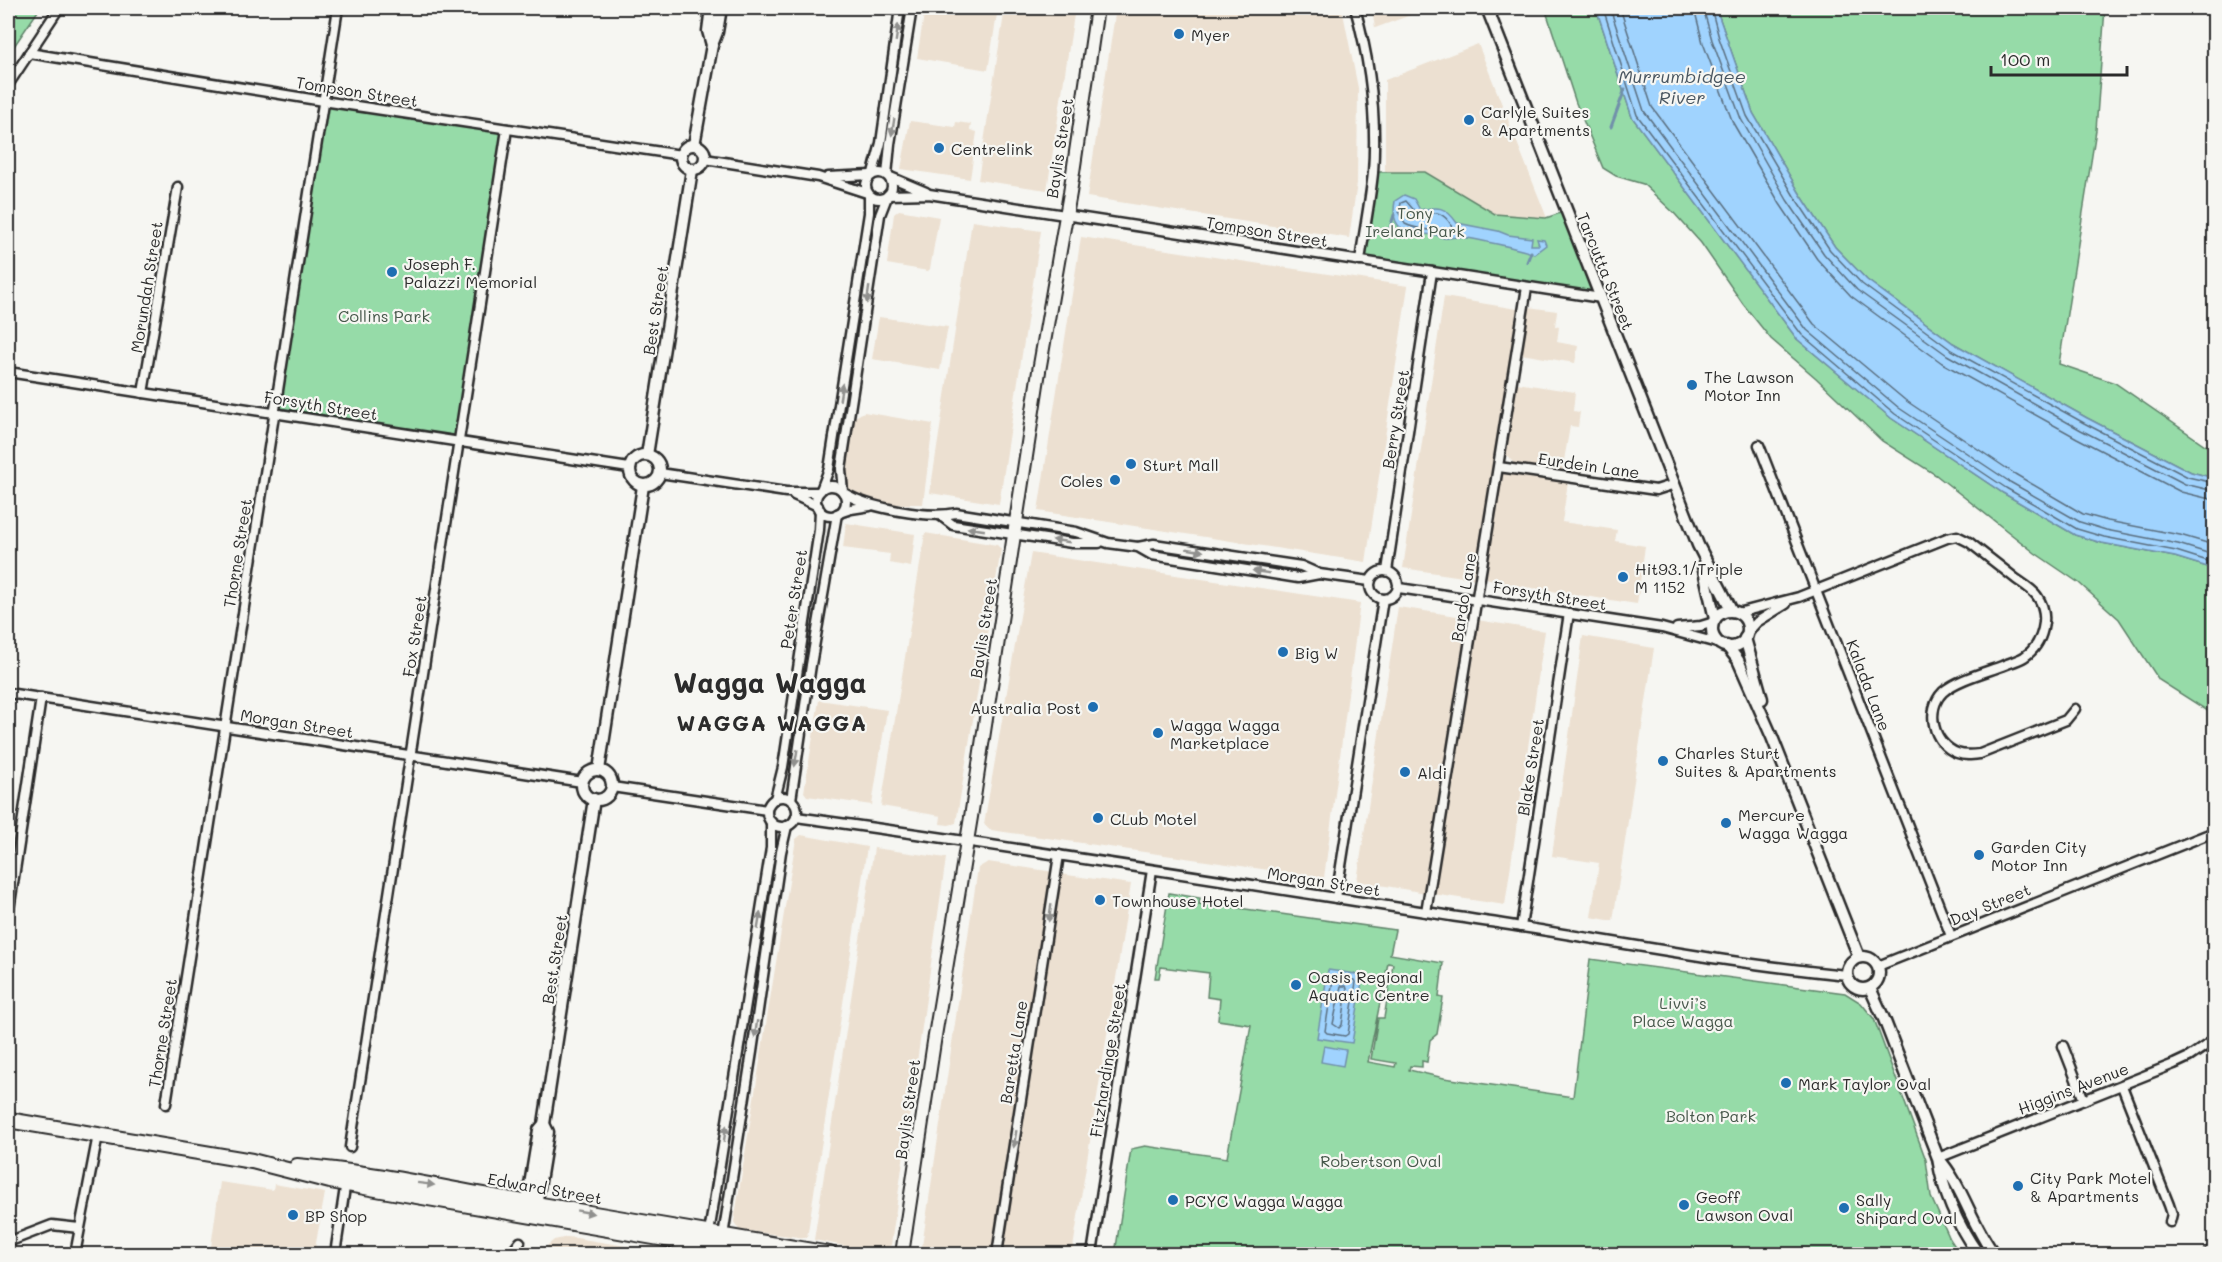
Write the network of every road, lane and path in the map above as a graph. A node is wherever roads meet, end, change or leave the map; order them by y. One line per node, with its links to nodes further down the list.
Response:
1 (59, 8): 11 (street)
2 (338, 8): 15 (street, Thorne Street)
3 (711, 8): 10 (street)
4 (721, 8): 10 (street)
5 (900, 8): 12 (street, one-way to 5)
6 (912, 8): 13 (street)
7 (1097, 8): 30 (main road, Baylis Street)
8 (1355, 8): 31 (street)
9 (1486, 8): 36 (street, Tarcutta Street)
10 (712, 45): 19 (street)
11 (29, 54): 14 (street); 15 (street, Tompson Street)
12 (893, 58): 13 (street); 16 (street)
13 (904, 60): 17 (street)
14 (8, 85)
15 (323, 101): 18 (street, Tompson Street); 43 (street, Thorne Street)
16 (887, 102): 17 (street); 23 (street)
17 (897, 104): 24 (street, one-way to 24)
18 (507, 129): 20 (street, Tompson Street); 46 (street, Fox Street)
19 (694, 145): 20 (street); 21 (street)
20 (681, 155): 22 (street)
21 (705, 159): 22 (street); 25 (street)
22 (692, 170): 48 (street, Best Street)
23 (872, 174): 24 (street); 25 (street); 27 (street)
24 (888, 176): 28 (street, Tompson Street); 29 (street)
25 (818, 177): 27 (street)
26 (178, 187): 42 (street, Morundah Street)
27 (868, 194): 29 (street); 32 (street)
28 (929, 194): 29 (street, Tompson Street); 30 (street, Tompson Street)
29 (887, 196): 33 (street)
30 (1065, 215): 31 (street, Tompson Street); 60 (main road, Baylis Street)
31 (1360, 261): 34 (street, Tompson Street)
32 (860, 268): 33 (street); 37 (street)
33 (871, 270): 38 (street, one-way to 38)
34 (1432, 272): 35 (street, Tompson Street); 62 (street, Berry Street)
35 (1527, 287): 36 (street, Tompson Street); 49 (street, Bardo Lane)
36 (1601, 298): 52 (street, Tarcutta Street)
37 (853, 313): 38 (street); 39 (street)
38 (865, 315): 41 (street)
39 (844, 370): 41 (street); 44 (street, one-way to 39)
40 (8, 372): 42 (street, Forsyth Street)
41 (856, 372): 45 (street)
42 (143, 393): 43 (street, Forsyth Street)
43 (274, 414): 46 (street, Forsyth Street); 84 (street, Thorne Street)
44 (837, 415): 45 (street); 54 (street)
45 (849, 417): 56 (street)
46 (459, 442): 50 (street, Forsyth Street); 88 (street, Fox Street)
47 (1759, 445): 67 (street, Kalada Lane)
48 (647, 455): 50 (street); 51 (street)
49 (1499, 467): 52 (street, Eurdein Lane); 70 (street, Bardo Lane)
50 (629, 468): 53 (street)
51 (660, 473): 53 (street); 55 (street)
52 (1674, 484): 61 (street, Tarcutta Street)
53 (644, 486): 89 (street)
54 (820, 491): 55 (street); 56 (street); 58 (street)
55 (786, 492): 58 (street)
56 (843, 492): 57 (street); 59 (street)
57 (874, 506): 59 (street); 60 (street)
58 (819, 508): 59 (street); 63 (street, Peter Street)
59 (838, 514): 64 (street, Peter Street)
60 (1016, 529): 65 (street); 100 (main road, Baylis Street)
61 (1698, 545): 71 (street, Tarcutta Street); 73 (street, Tarcutta Street)
62 (1387, 571): 65 (street); 66 (street)
63 (812, 578): 64 (street); 74 (street, Peter Street)
64 (824, 580): 75 (street, Peter Street)
65 (1370, 581): 69 (street)
66 (1399, 588): 69 (street); 70 (street, Forsyth Street)
67 (1816, 590): 68 (street); 83 (street); 109 (street, Kalada Lane)
68 (1799, 597): 71 (street); 77 (street)
69 (1383, 599): 105 (street)
70 (1478, 599): 72 (street, Forsyth Street); 106 (street, Bardo Lane)
71 (1735, 612): 73 (street); 77 (street)
72 (1569, 613): 76 (street, Forsyth Street); 108 (street, Blake Street)
73 (1714, 621): 76 (street, Forsyth Street); 78 (street)
74 (804, 626): 75 (street); 79 (street, Peter Street)
75 (817, 627): 80 (street, Peter Street)
76 (1662, 628): 78 (street, Forsyth Street)
77 (1746, 636): 78 (street); 87 (street)
78 (1724, 645): 87 (street)
79 (796, 681): 80 (street); 85 (street, Peter Street)
80 (808, 683): 86 (street, Peter Street)
81 (8, 693): 82 (street, Morgan Street)
82 (41, 698): 84 (street, Morgan Street); 107 (street)
83 (2075, 709)
84 (225, 727): 88 (street, Morgan Street); 124 (street, Thorne Street)
85 (789, 727): 86 (street); 93 (street, Peter Street)
86 (800, 728): 94 (street, Peter Street, one-way to 94)
87 (1772, 737): 112 (street)
88 (410, 756): 90 (street, Morgan Street); 129 (street, Fox Street)
89 (599, 770): 90 (street); 91 (street)
90 (582, 782): 92 (street)
91 (612, 787): 92 (street); 95 (street)
92 (594, 799): 136 (street, Best Street)
93 (775, 799): 94 (street); 95 (street)
94 (790, 800): 96 (street)
95 (767, 810): 97 (street)
96 (796, 817): 98 (street); 100 (street, Morgan Street)
97 (771, 822): 98 (street); 103 (street)
98 (787, 826): 104 (street)
99 (2214, 832): 109 (street, Day Street)
100 (967, 840): 101 (street, Morgan Street); 149 (main road, Baylis Street)
101 (1059, 855): 102 (street, Morgan Street); 150 (street, Baretta Lane, one-way to 150)
102 (1152, 870): 105 (street, Morgan Street); 151 (street, Fitzhardinge Street)
103 (764, 890): 104 (street); 110 (street, one-way to 103)
104 (775, 892): 111 (street)
105 (1336, 898): 106 (street, Morgan Street)
106 (1426, 912): 108 (street, Morgan Street)
107 (8, 917)
108 (1521, 927): 114 (street, Morgan Street)
109 (1952, 936): 113 (street, Day Street)
110 (756, 941): 111 (street); 116 (street)
111 (768, 943): 117 (street)
112 (1859, 957): 113 (street); 114 (street)
113 (1878, 966): 115 (street)
114 (1847, 975): 115 (street)
115 (1870, 988): 131 (street)
116 (746, 999): 117 (street); 120 (street)
117 (760, 1000): 121 (street, one-way to 121)
118 (2214, 1040): 122 (street, Higgins Avenue)
119 (2063, 1046): 123 (street)
120 (738, 1049): 121 (street); 125 (street)
121 (752, 1052): 126 (street)
122 (2122, 1086): 123 (street, Higgins Avenue); 139 (street)
123 (2084, 1100): 131 (street, Higgins Avenue)
124 (166, 1104)
125 (729, 1106): 126 (street); 130 (street, one-way to 125)
126 (743, 1108): 132 (street)
127 (8, 1120): 128 (highway, Edward Street)
128 (98, 1135): 133 (highway, Edward Street); 140 (street)
129 (350, 1147)
130 (721, 1158): 132 (street); 141 (street)
131 (1938, 1158): 134 (street); 135 (street)
132 (735, 1160): 141 (street)
133 (346, 1177): 136 (highway, Edward Street); 145 (street)
134 (1962, 1198): 135 (street); 137 (street)
135 (1951, 1203): 138 (street)
136 (531, 1210): 141 (highway, Edward Street, one-way to 141); 147 (highway, Edward Street)
137 (1971, 1216): 138 (street); 153 (street)
138 (1959, 1221): 152 (street)
139 (2170, 1222)
140 (79, 1228): 142 (street); 144 (street)
141 (716, 1235): 148 (highway, Edward Street)
142 (8, 1242)
143 (520, 1242): 146 (street)
144 (75, 1254)
145 (335, 1254)
146 (512, 1254)
147 (752, 1254)
148 (830, 1254)
149 (902, 1254)
150 (997, 1254)
151 (1092, 1254)
152 (1978, 1254)
153 (1994, 1254)

